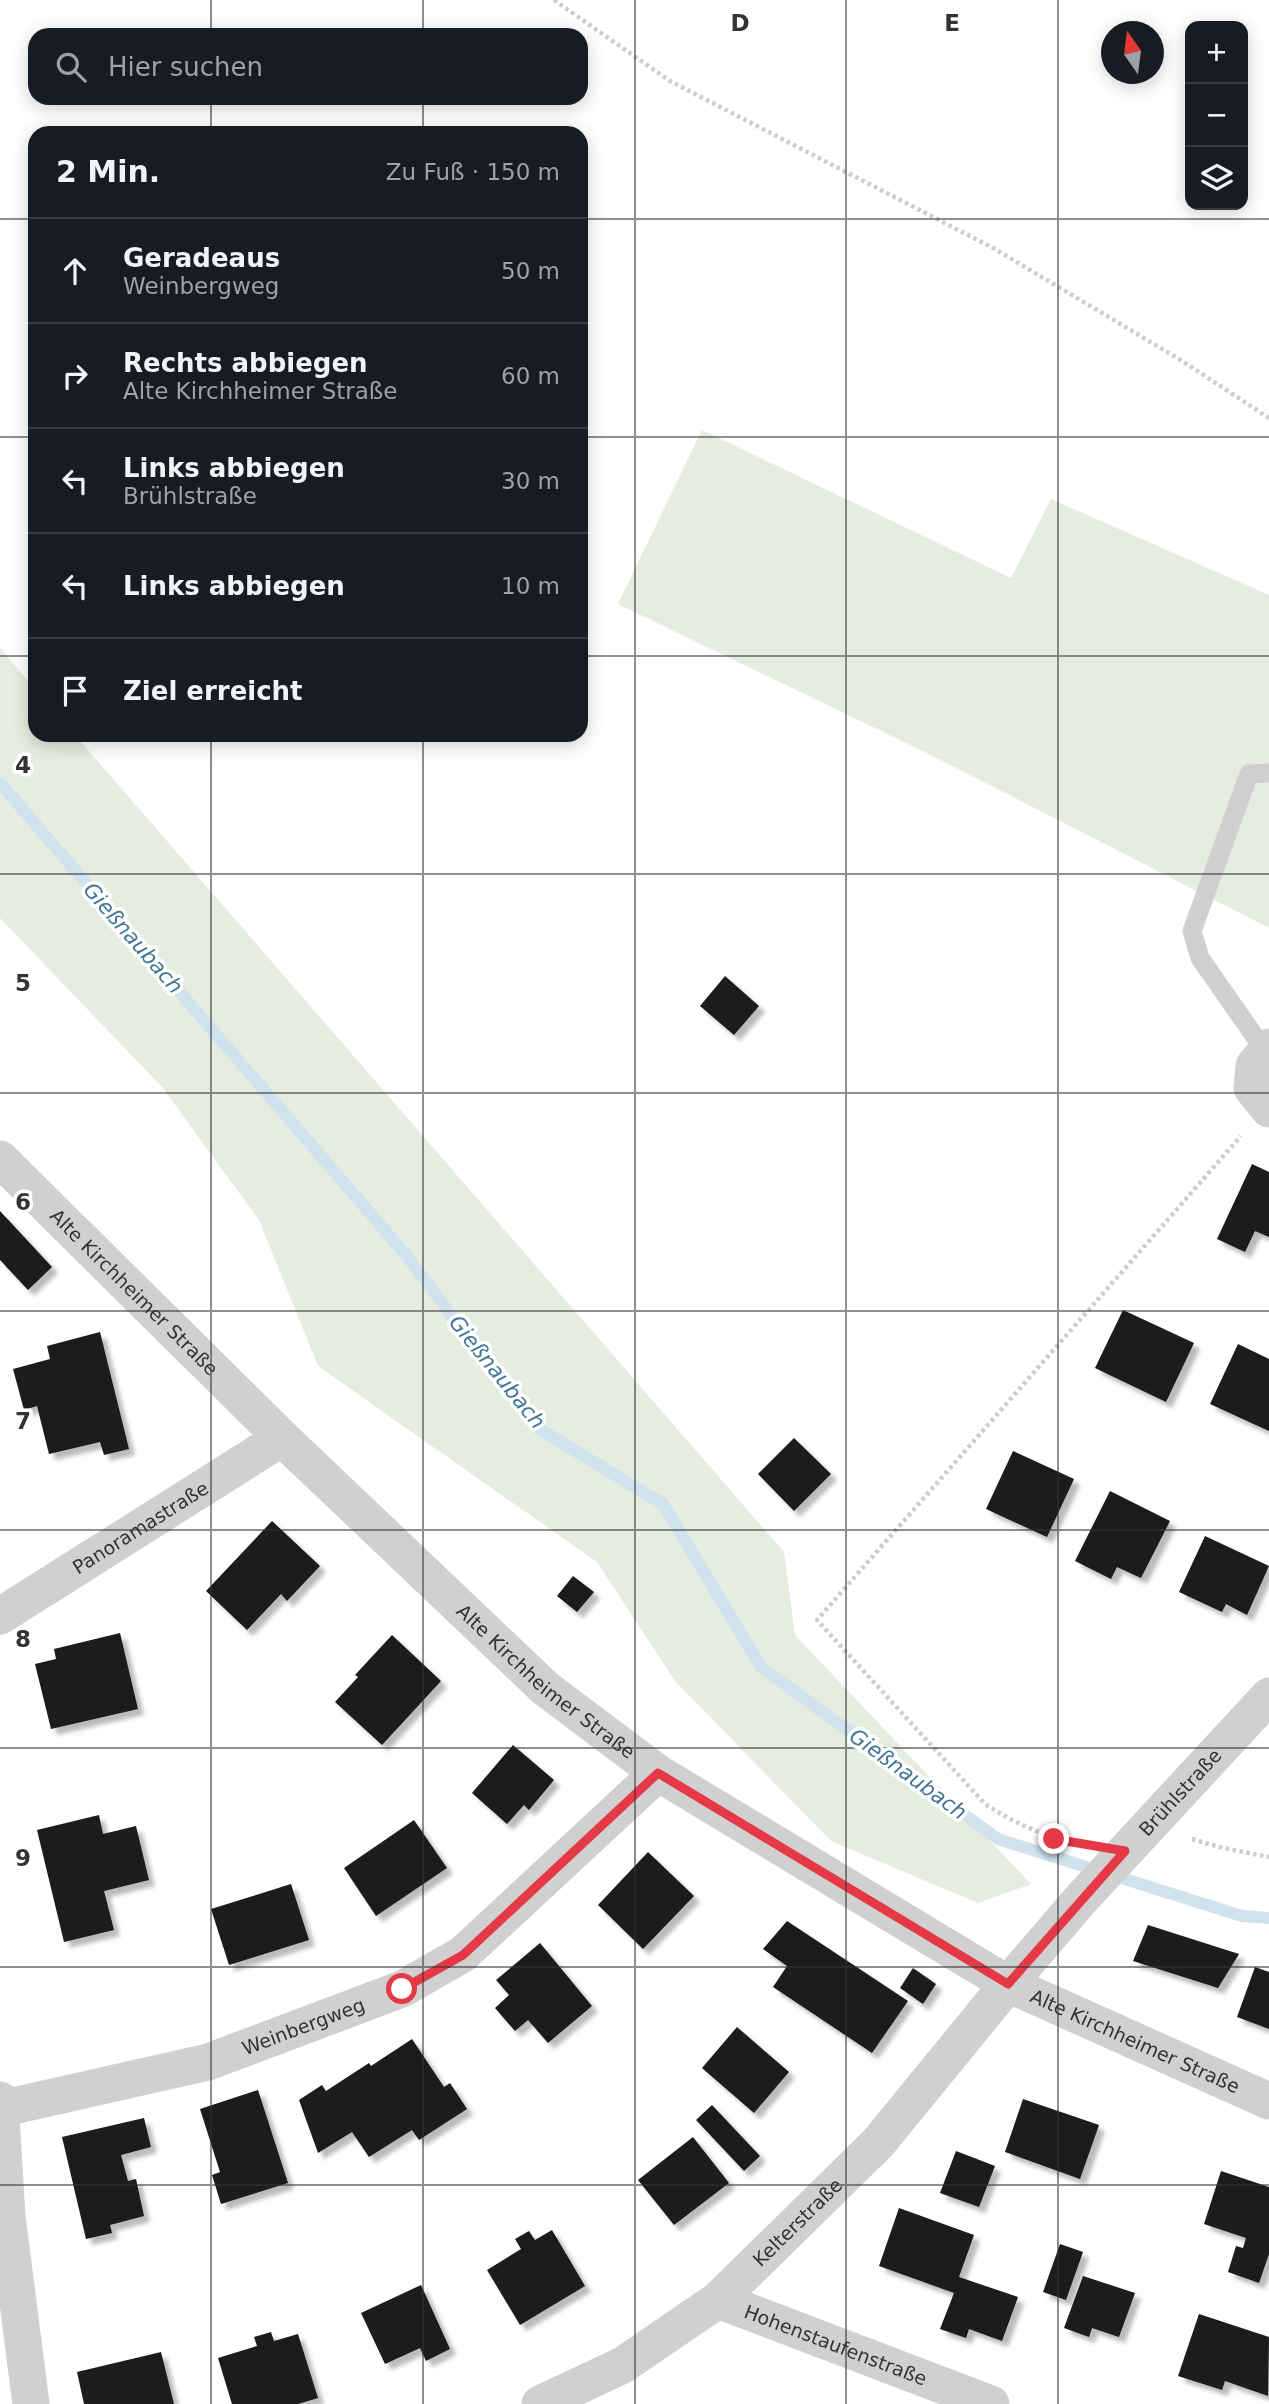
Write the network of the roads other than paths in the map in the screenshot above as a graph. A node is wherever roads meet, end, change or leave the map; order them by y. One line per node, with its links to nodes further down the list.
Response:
1 (1269, 774): 2 (lane)
2 (1267, 1049): 3 (street)
3 (1268, 1108)
4 (0, 1159): 5 (street, Alte Kirchheimer Straße)
5 (282, 1438): 6 (street, Panoramastraße); 8 (street, Alte Kirchheimer Straße)
6 (0, 1616)
7 (1269, 1696): 9 (street, Brühlstraße)
8 (658, 1773): 9 (street, Alte Kirchheimer Straße); 12 (street, Weinbergweg)
9 (1008, 1984): 11 (street, Alte Kirchheimer Straße); 13 (street, Kelterstraße)
10 (0, 2100): 12 (street)
11 (1269, 2101)
12 (0, 2109): 14 (street)
13 (719, 2300): 15 (street, Kelterstraße); 16 (street, Hohenstaufenstraße)
14 (31, 2404)
15 (540, 2404)
16 (991, 2404)

